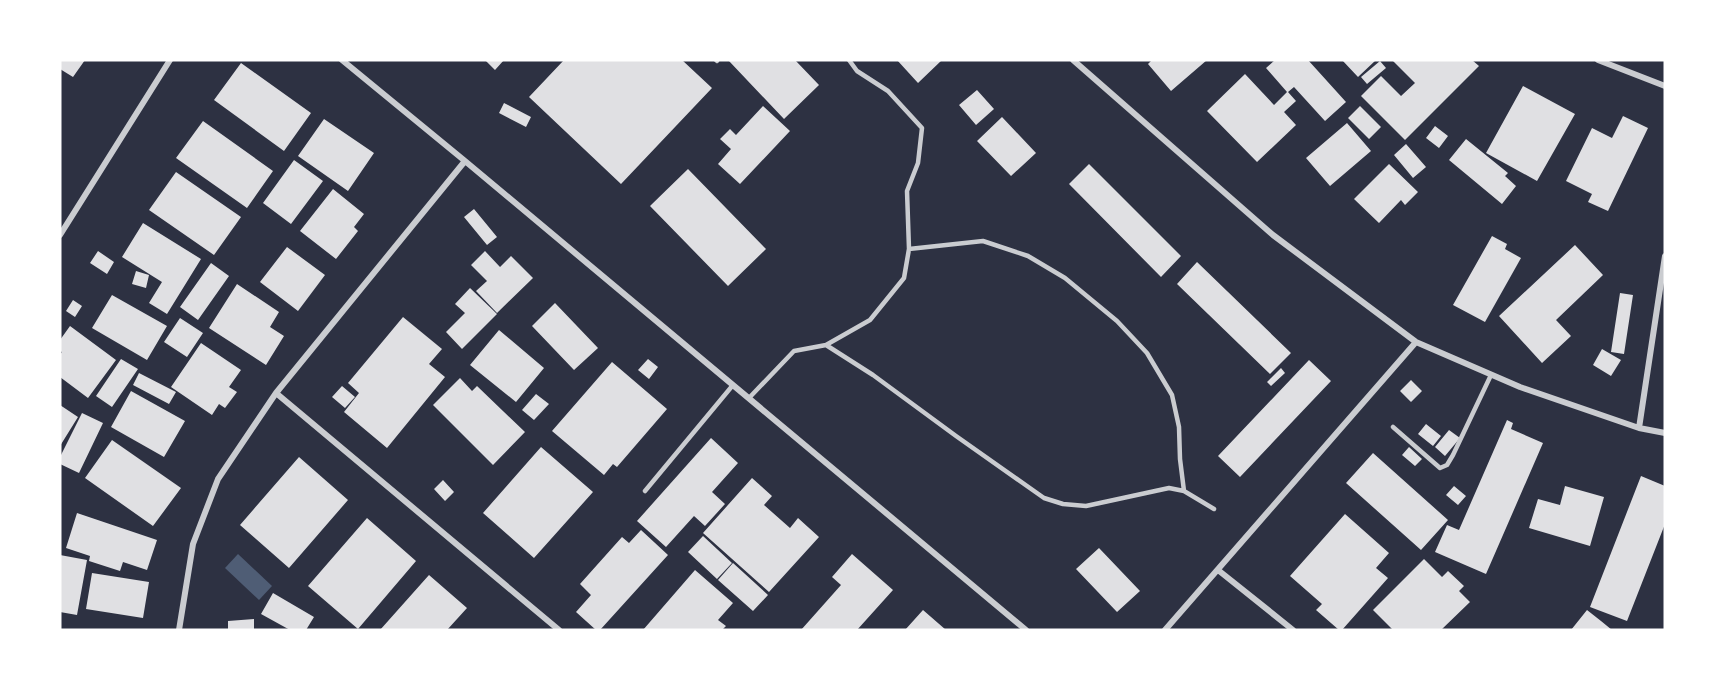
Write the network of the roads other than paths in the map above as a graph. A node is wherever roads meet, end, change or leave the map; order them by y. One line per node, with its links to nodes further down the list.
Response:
1 (170, 60): 8 (street)
2 (342, 60): 7 (street)
3 (849, 60): 9 (lane)
4 (1073, 60): 11 (street)
5 (1598, 60): 6 (street)
6 (1665, 86)
7 (465, 161): 14 (street); 15 (street)
8 (60, 235)
9 (909, 249): 12 (lane); 21 (lane)
10 (1665, 256): 18 (street)
11 (1416, 342): 13 (street); 23 (street)
12 (826, 345): 16 (lane); 21 (lane)
13 (1491, 375): 17 (lane); 18 (street)
14 (733, 385): 16 (street); 20 (lane)
15 (276, 393): 24 (street); 25 (street)
16 (749, 398): 26 (street)
17 (1393, 427)
18 (1639, 428): 19 (street)
19 (1665, 433)
20 (645, 491)
21 (1184, 491): 22 (lane)
22 (1214, 509)
23 (1218, 570): 27 (street); 28 (street)
24 (179, 630)
25 (559, 630)
26 (1026, 630)
27 (1166, 630)
28 (1293, 630)

